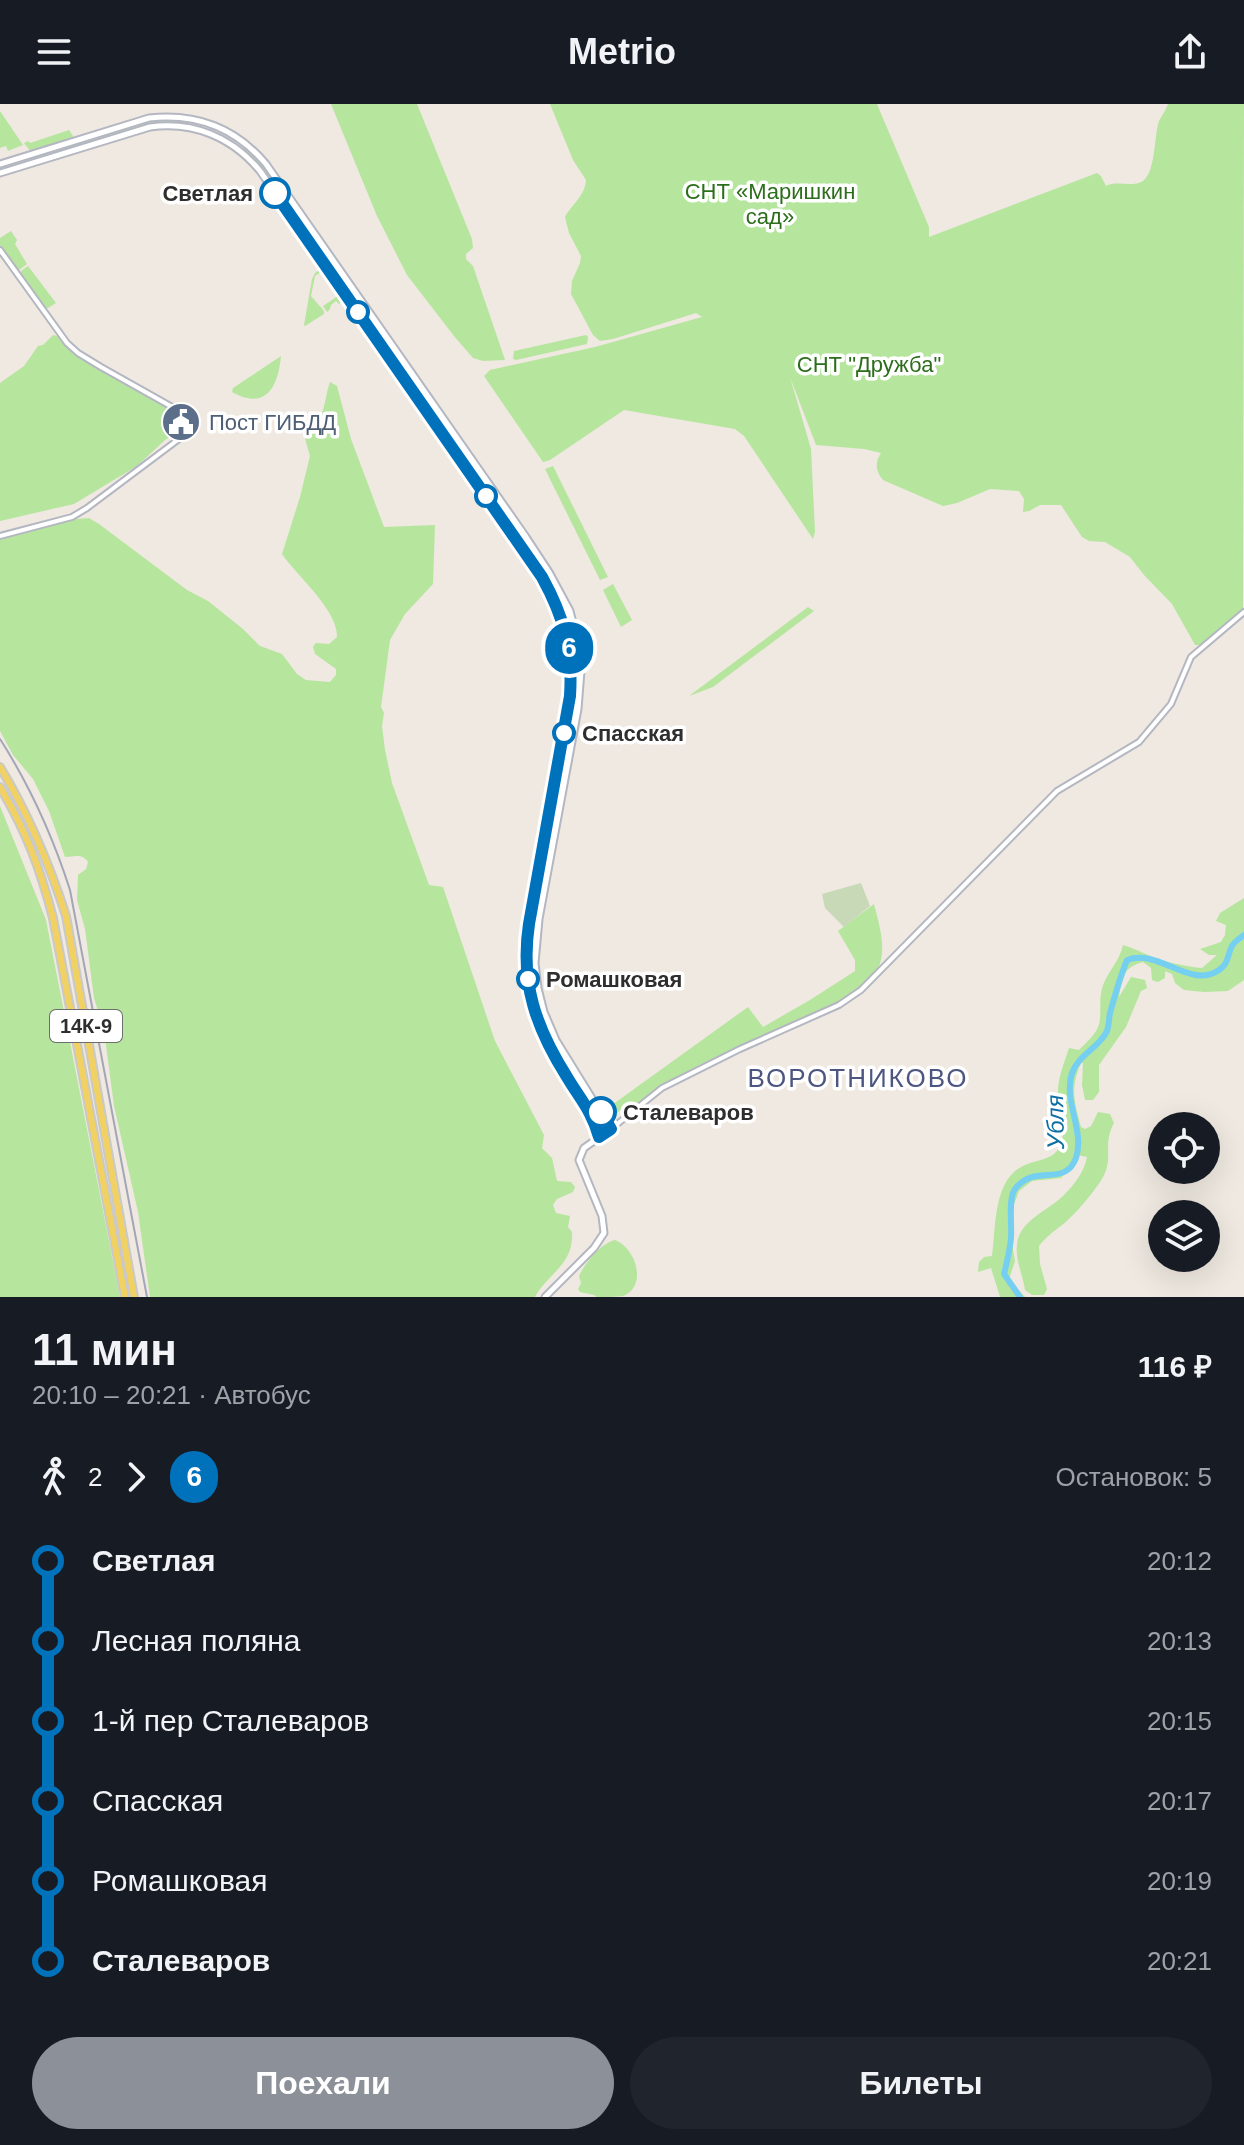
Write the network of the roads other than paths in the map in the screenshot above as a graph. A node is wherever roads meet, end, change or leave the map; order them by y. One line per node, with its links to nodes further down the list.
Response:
1 (188, 117): 2 (main road); 3 (main road); 5 (main road)
2 (187, 126): 4 (main road); 6 (main road)
3 (243, 141): 4 (main road); 10 (main road)
4 (238, 148): 11 (main road)
5 (31, 154): 6 (main road); 7 (main road)
6 (34, 162): 8 (main road)
7 (0, 164)
8 (0, 173)
9 (0, 250): 18 (street)
10 (357, 295): 11 (main road); 12 (main road)
11 (349, 300): 13 (main road)
12 (383, 333): 13 (main road); 14 (main road)
13 (376, 338): 15 (main road)
14 (452, 432): 15 (main road); 16 (main road)
15 (444, 437): 17 (main road)
16 (485, 480): 17 (main road); 19 (main road)
17 (478, 485): 21 (main road)
18 (0, 536)
19 (570, 611): 21 (main road); 23 (main road)
20 (1244, 612): 34 (street)
21 (561, 615): 22 (main road)
22 (568, 712): 23 (main road); 26 (main road)
23 (576, 713): 27 (main road)
24 (0, 767): 37 (main road, 14К-9)
25 (0, 787): 36 (main road)
26 (546, 834): 27 (main road); 28 (main road)
27 (555, 836): 29 (main road)
28 (526, 963): 29 (main road); 31 (main road)
29 (535, 963): 30 (main road)
30 (601, 1112): 31 (main road); 32 (main road)
31 (593, 1116): 33 (main road)
32 (607, 1122): 33 (main road); 34 (main road)
33 (597, 1128): 35 (main road)
34 (611, 1129): 35 (main road)
35 (599, 1137): 38 (main road)
36 (125, 1297)
37 (134, 1297)
38 (545, 1297)

